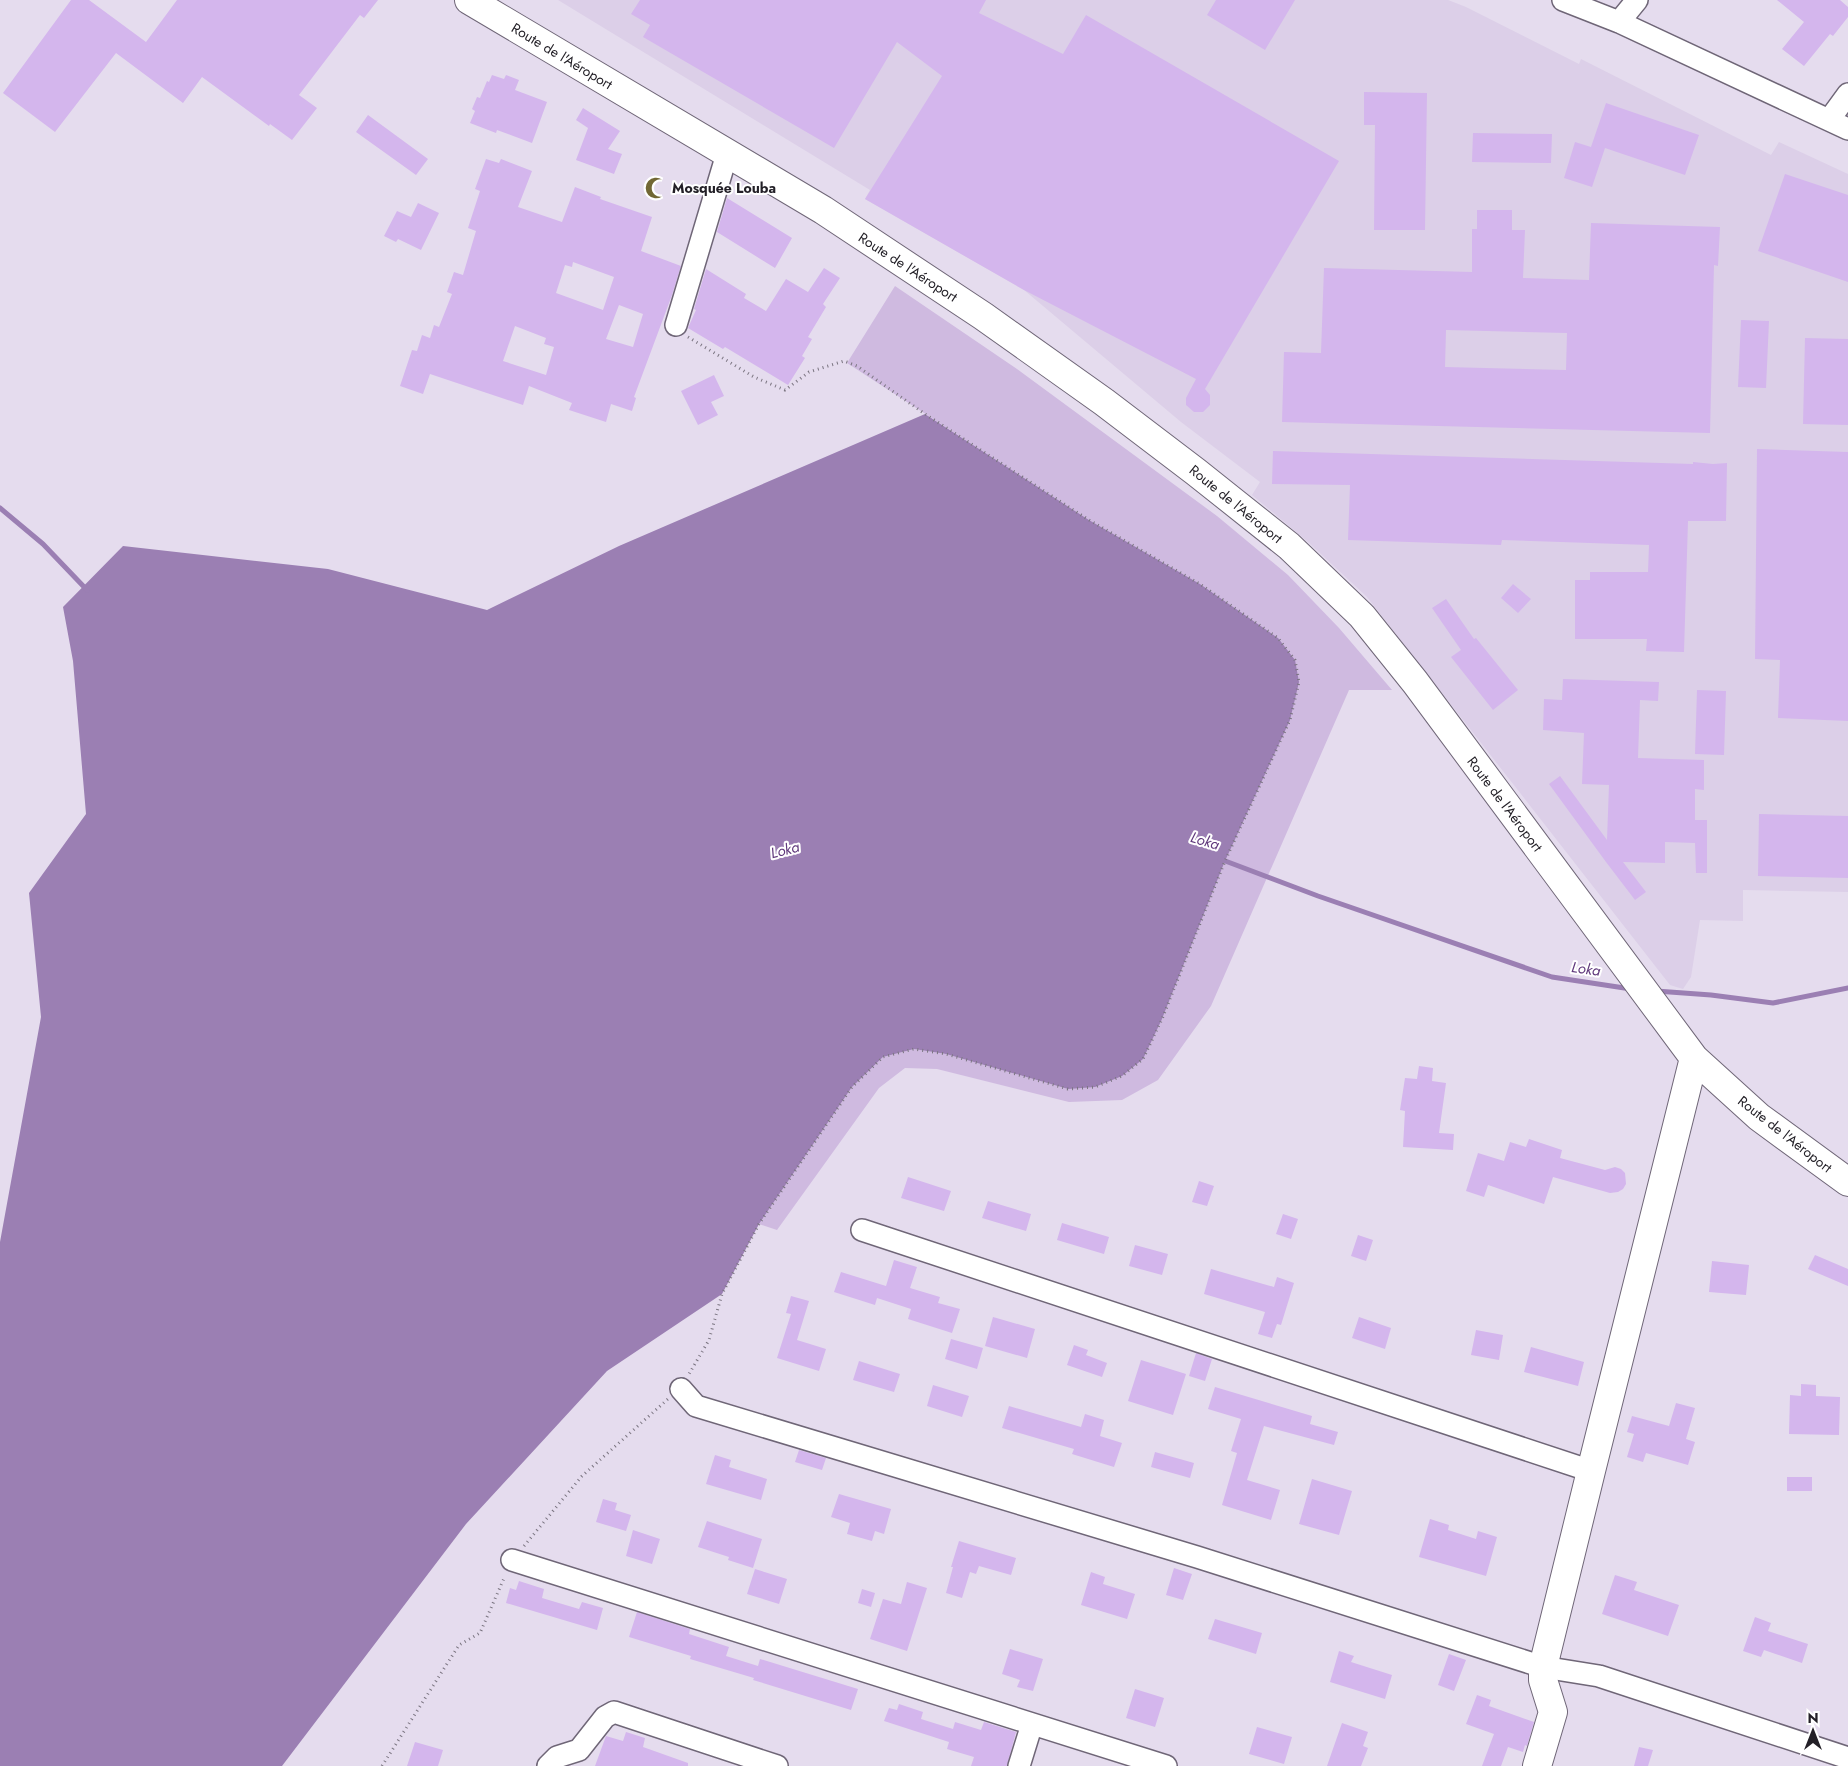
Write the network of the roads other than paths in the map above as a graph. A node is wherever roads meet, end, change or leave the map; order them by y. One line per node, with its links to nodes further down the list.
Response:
1 (469, 0): 8 (main road, Route de l'Aéroport)
2 (1563, 0): 4 (street)
3 (1637, 0): 4 (street)
4 (1620, 22): 6 (street)
5 (1848, 94): 6 (street)
6 (1829, 120): 7 (street)
7 (1848, 129)
8 (728, 154): 9 (street); 10 (main road, Route de l'Aéroport)
9 (676, 325)
10 (1694, 1058): 11 (main road, Route de l'Aéroport); 14 (main road)
11 (1848, 1182)
12 (862, 1230): 14 (street)
13 (680, 1389): 16 (street)
14 (1591, 1471): 16 (main road)
15 (512, 1560): 17 (street)
16 (1544, 1668): 18 (street); 23 (main road)
17 (1032, 1724): 21 (street); 22 (street)
18 (1848, 1758)
19 (548, 1766): 20 (street)
20 (777, 1766)
21 (1019, 1766)
22 (1166, 1766)
23 (1537, 1766)

